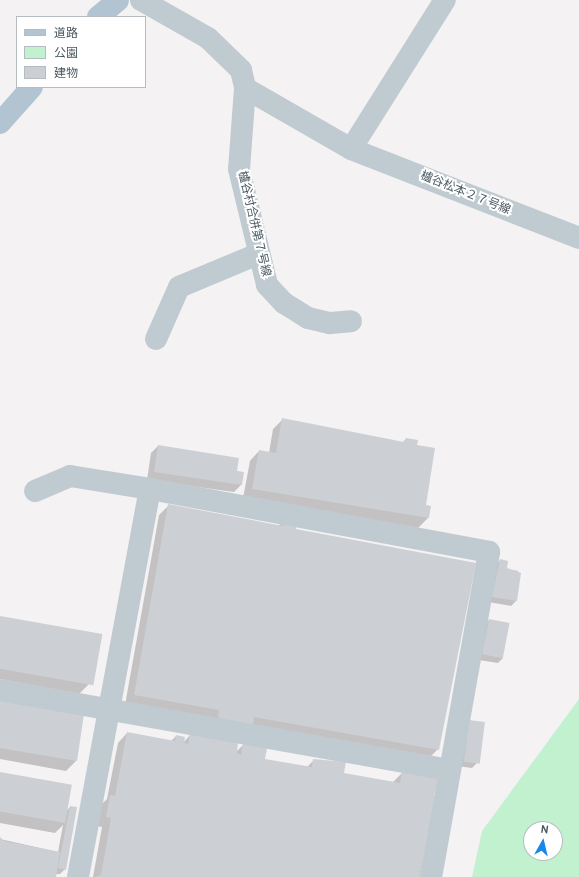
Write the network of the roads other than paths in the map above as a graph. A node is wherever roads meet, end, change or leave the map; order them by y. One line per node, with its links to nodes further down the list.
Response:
1 (118, 0): 4 (main road)
2 (141, 0): 6 (street, 櫨谷村合併第７号線)
3 (445, 0): 8 (street)
4 (99, 16)
5 (31, 88): 7 (main road)
6 (245, 88): 8 (street, 櫨谷松本２７号線); 10 (street, 櫨谷村合併第７号線)
7 (0, 123)
8 (351, 148): 9 (street, 櫨谷松本２７号線)
9 (579, 238)
10 (258, 254): 11 (street, 櫨谷村合併第７号線); 12 (street)
11 (351, 321)
12 (156, 339)
13 (150, 490): 14 (street); 16 (street); 17 (street)
14 (34, 491)
15 (0, 690): 16 (street)
16 (109, 710): 17 (street); 18 (street)
17 (450, 770): 19 (street)
18 (78, 877)
19 (431, 877)

